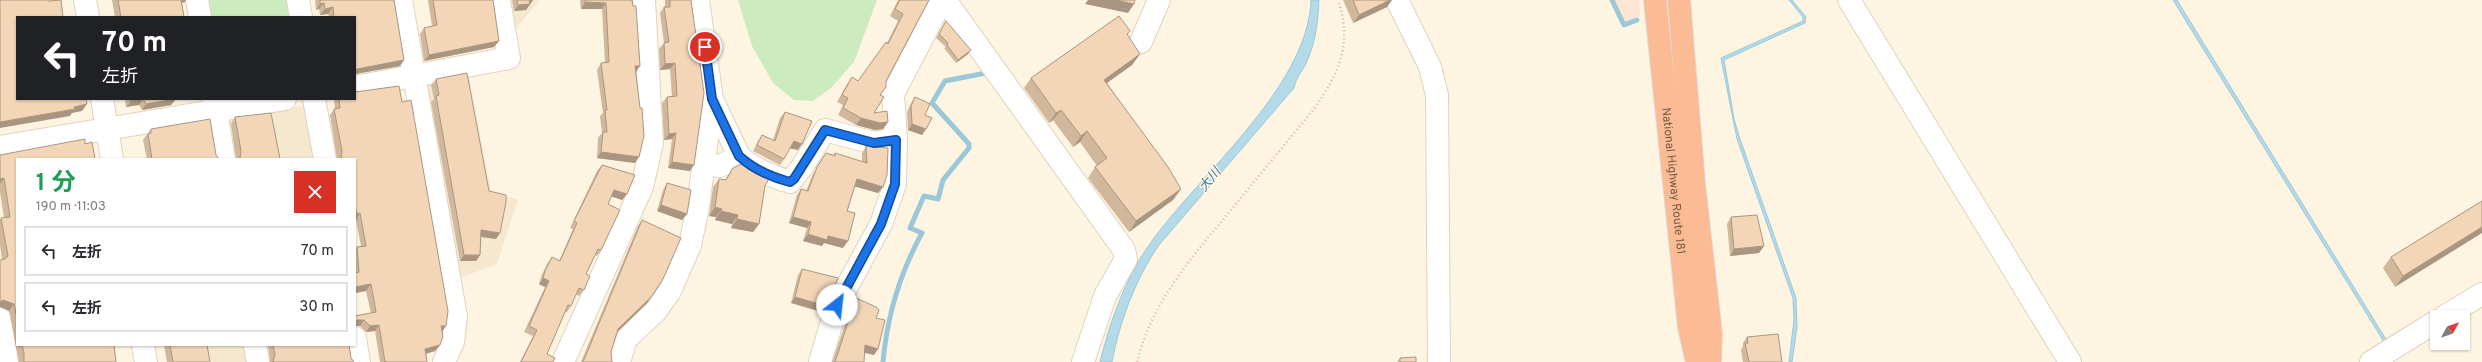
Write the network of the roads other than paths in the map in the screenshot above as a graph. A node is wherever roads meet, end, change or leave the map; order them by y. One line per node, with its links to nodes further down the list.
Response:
1 (85, 0): 14 (street)
2 (197, 0): 15 (street)
3 (298, 0): 16 (street)
4 (401, 0): 18 (street)
5 (499, 0): 18 (street)
6 (644, 0): 45 (street)
7 (698, 0): 20 (street)
8 (944, 0): 26 (street); 48 (street)
9 (1159, 0): 17 (street)
10 (1397, 0): 49 (street)
11 (1655, 0): 50 (highway, National Highway Route 181)
12 (1679, 0): 51 (highway, National Highway Route 181)
13 (1849, 0): 52 (street)
14 (88, 16)
15 (200, 16)
16 (301, 16)
17 (1141, 42)
18 (414, 76): 19 (street); 44 (street)
19 (356, 87)
20 (712, 99): 28 (street); 32 (street)
21 (102, 100): 25 (street)
22 (273, 100): 24 (street)
23 (314, 100): 31 (street)
24 (215, 105): 25 (street); 30 (street)
25 (107, 129): 27 (street); 29 (street)
26 (896, 140): 28 (street); 47 (street)
27 (0, 147)
28 (739, 156): 32 (street)
29 (112, 158)
30 (224, 158)
31 (325, 158)
32 (703, 164): 46 (street)
33 (2482, 294): 34 (street)
34 (2456, 310)
35 (0, 319): 40 (street)
36 (2430, 325): 53 (street)
37 (356, 344): 43 (street)
38 (143, 346): 41 (street)
39 (255, 346): 42 (street)
40 (7, 362)
41 (146, 362)
42 (258, 362)
43 (359, 362)
44 (444, 362)
45 (564, 362)
46 (618, 362)
47 (820, 362)
48 (1083, 362)
49 (1439, 362)
50 (1697, 362)
51 (1710, 362)
52 (2070, 362)
53 (2371, 362)

